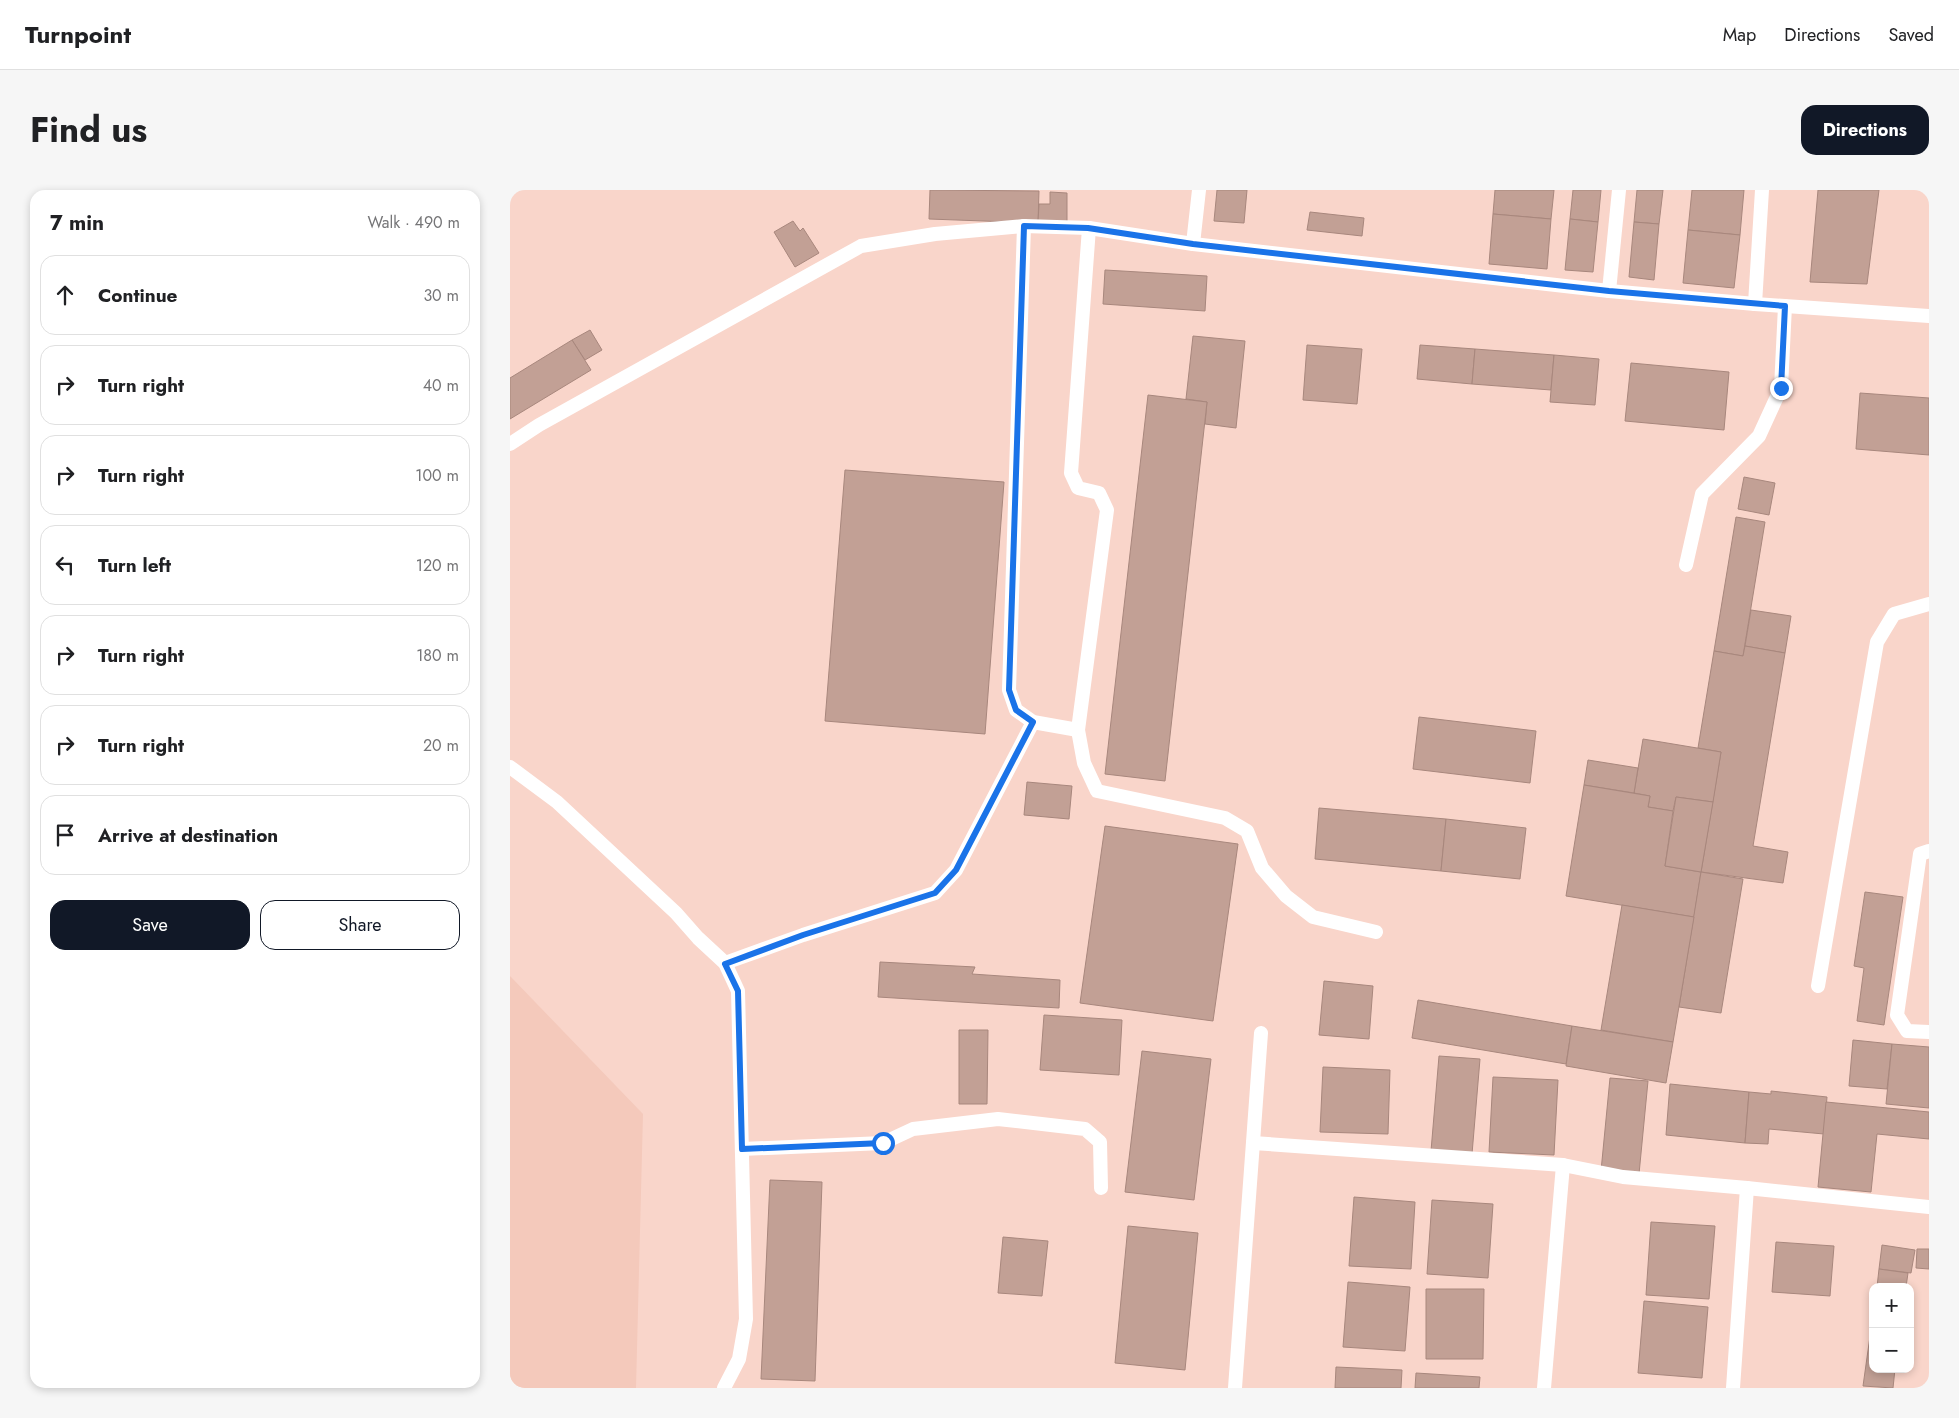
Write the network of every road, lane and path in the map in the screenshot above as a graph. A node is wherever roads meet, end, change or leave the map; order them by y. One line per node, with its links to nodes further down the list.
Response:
1 (1198, 190): 6 (lane)
2 (1619, 190): 7 (lane)
3 (1762, 190): 8 (lane)
4 (1024, 226): 5 (lane); 11 (lane); 14 (lane)
5 (1088, 228): 6 (lane); 15 (lane)
6 (1193, 244): 7 (lane)
7 (1609, 291): 8 (lane)
8 (1755, 304): 9 (lane)
9 (1785, 306): 10 (lane); 12 (lane)
10 (1929, 316)
11 (510, 444)
12 (1686, 564)
13 (1929, 604): 20 (lane)
14 (1033, 722): 15 (lane); 19 (lane)
15 (1078, 730): 18 (lane)
16 (510, 767): 19 (lane)
17 (1929, 851): 21 (lane)
18 (1376, 932)
19 (725, 964): 24 (lane)
20 (1818, 986)
21 (1929, 1032)
22 (1261, 1033): 23 (lane)
23 (1253, 1142): 25 (lane); 30 (lane)
24 (742, 1149): 26 (lane); 29 (lane)
25 (1563, 1165): 27 (lane); 31 (lane)
26 (1101, 1188)
27 (1747, 1188): 28 (lane); 32 (lane)
28 (1929, 1207)
29 (724, 1388)
30 (1235, 1388)
31 (1544, 1388)
32 (1733, 1388)

